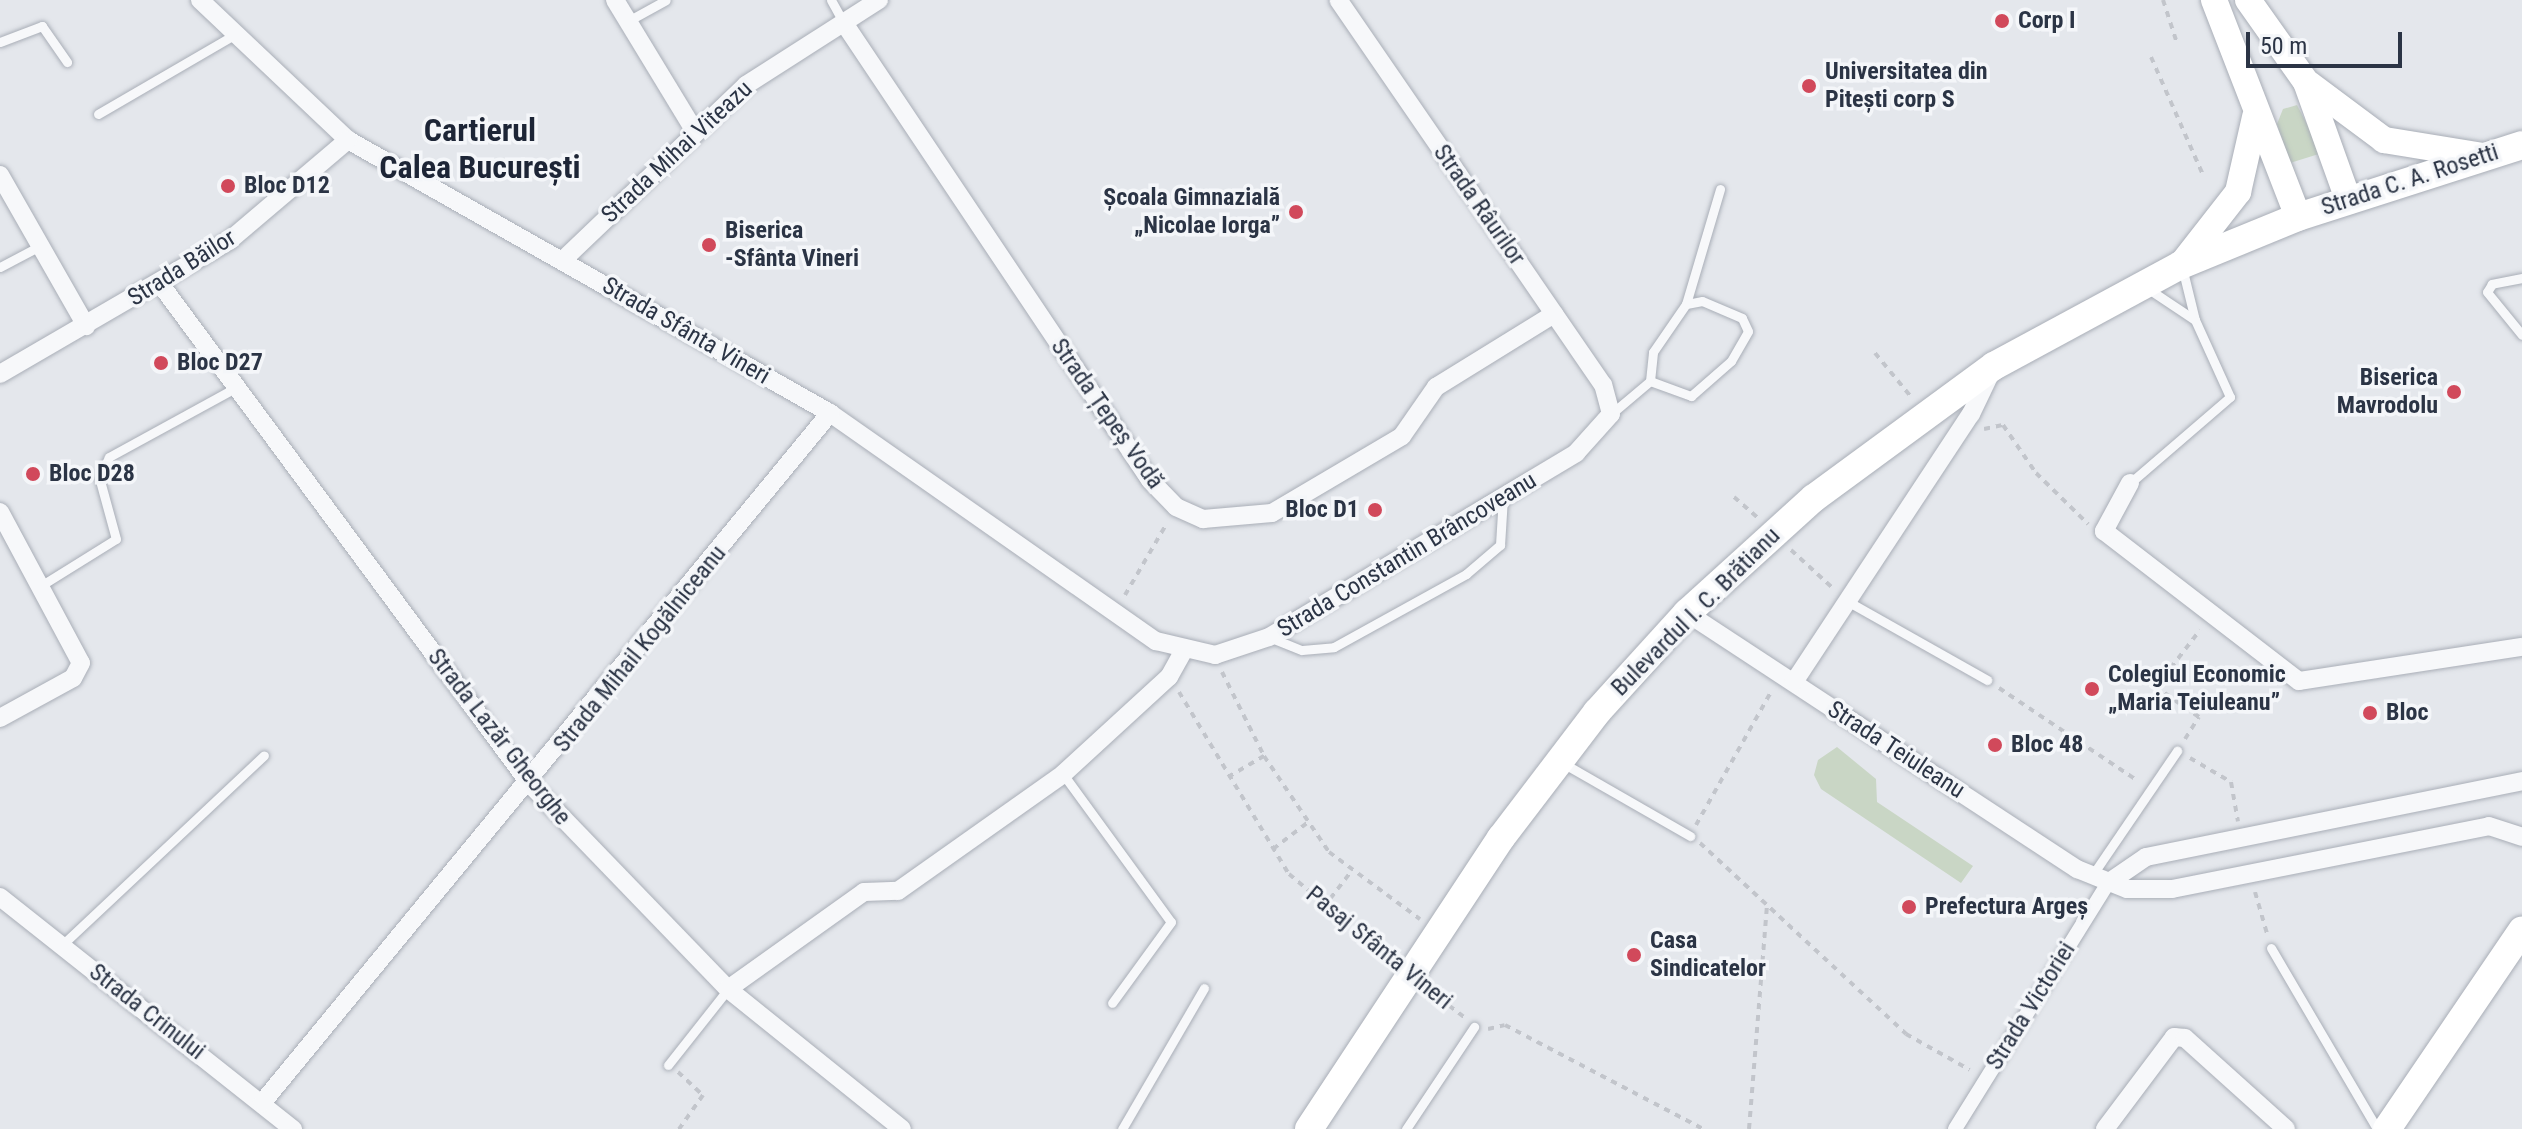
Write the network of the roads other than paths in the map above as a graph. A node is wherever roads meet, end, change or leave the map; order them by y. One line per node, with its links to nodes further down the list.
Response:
1 (200, 0): 11 (street, Strada Sfânta Vineri)
2 (615, 0): 9 (street)
3 (666, 0): 9 (lane)
4 (831, 0): 10 (lane)
5 (879, 0): 10 (street, Strada Mihai Viteazu)
6 (1338, 0): 33 (street, Strada Râurilor)
7 (2214, 0): 15 (main road)
8 (2248, 0): 14 (main road)
9 (628, 21): 17 (street)
10 (844, 23): 17 (street, Strada Mihai Viteazu); 33 (street, Strada Țepeș Vodă)
11 (234, 35): 16 (lane); 18 (street, Strada Sfânta Vineri)
12 (0, 42): 13 (lane)
13 (67, 62)
14 (2306, 82): 20 (main road); 23 (main road)
15 (2255, 113): 24 (main road); 27 (main road)
16 (98, 114)
17 (694, 130): 26 (street, Strada Mihai Viteazu)
18 (348, 140): 26 (street, Strada Sfânta Vineri); 30 (street, Strada Băilor)
19 (2522, 145): 20 (main road, Strada C. A. Rosetti)
20 (2483, 156): 23 (main road, Strada C. A. Rosetti)
21 (0, 175): 25 (street)
22 (1720, 189): 32 (lane)
23 (2348, 199): 24 (main road, Strada C. A. Rosetti)
24 (2298, 217): 27 (main road, Strada C. A. Rosetti)
25 (40, 246): 28 (lane); 35 (street)
26 (563, 260): 41 (street, Strada Sfânta Vineri)
27 (2181, 265): 31 (main road, Bulevardul I. C. Brătianu); 34 (lane)
28 (0, 267)
29 (2522, 278): 36 (lane)
30 (161, 285): 35 (street, Strada Băilor); 40 (street, Strada Lazăr Gheorghe)
31 (2143, 286): 34 (lane); 37 (main road, Bulevardul I. C. Brătianu)
32 (1686, 304): 39 (lane); 39 (lane)
33 (1554, 314): 42 (street, Strada Râurilor)
34 (2195, 320): 43 (lane)
35 (86, 326): 38 (street, Strada Băilor)
36 (2522, 335)
37 (1994, 366): 47 (street); 48 (main road, Bulevardul I. C. Brătianu)
38 (0, 374)
39 (1650, 381): 42 (lane)
40 (237, 387): 46 (lane); 60 (street, Strada Lazăr Gheorghe)
41 (830, 413): 51 (street, Strada Sfânta Vineri); 60 (street, Strada Mihail Kogălniceanu)
42 (1611, 414): 44 (street, Strada Constantin Brâncoveanu)
43 (2130, 483): 50 (street)
44 (1503, 497): 49 (street, Strada Constantin Brâncoveanu); 49 (lane)
45 (1, 514): 46 (street)
46 (42, 585): 54 (street)
47 (1847, 601): 52 (street); 53 (lane)
48 (1687, 613): 52 (street, Strada Teiuleanu); 57 (main road, Bulevardul I. C. Brătianu)
49 (1269, 637): 51 (street, Strada Constantin Brâncoveanu)
50 (2522, 647)
51 (1183, 652): 58 (street)
52 (1787, 678): 63 (street, Strada Teiuleanu)
53 (1987, 680)
54 (0, 718)
55 (2177, 751): 63 (lane)
56 (264, 755): 66 (lane)
57 (1559, 760): 61 (lane); 77 (main road, Bulevardul I. C. Brătianu)
58 (1063, 774): 69 (street); 70 (lane)
59 (2522, 781): 63 (street)
60 (530, 784): 69 (street, Strada Lazăr Gheorghe); 73 (street, Strada Mihail Kogălniceanu)
61 (1690, 836)
62 (2522, 837): 63 (street)
63 (2099, 880): 79 (street, Strada Victoriei)
64 (0, 897): 66 (street, Strada Crinului)
65 (2522, 930): 83 (main road)
66 (62, 945): 73 (street, Strada Crinului)
67 (2271, 948): 82 (lane)
68 (1204, 988): 76 (lane)
69 (728, 989): 72 (lane); 75 (street, Strada Lazăr Gheorghe)
70 (1112, 1003)
71 (1474, 1027): 78 (lane)
72 (668, 1065)
73 (262, 1103): 74 (street, Strada Crinului)
74 (293, 1129)
75 (902, 1129)
76 (1122, 1129)
77 (1309, 1129)
78 (1406, 1129)
79 (1955, 1129)
80 (2105, 1129): 81 (street)
81 (2286, 1129)
82 (2377, 1129)
83 (2387, 1129)

